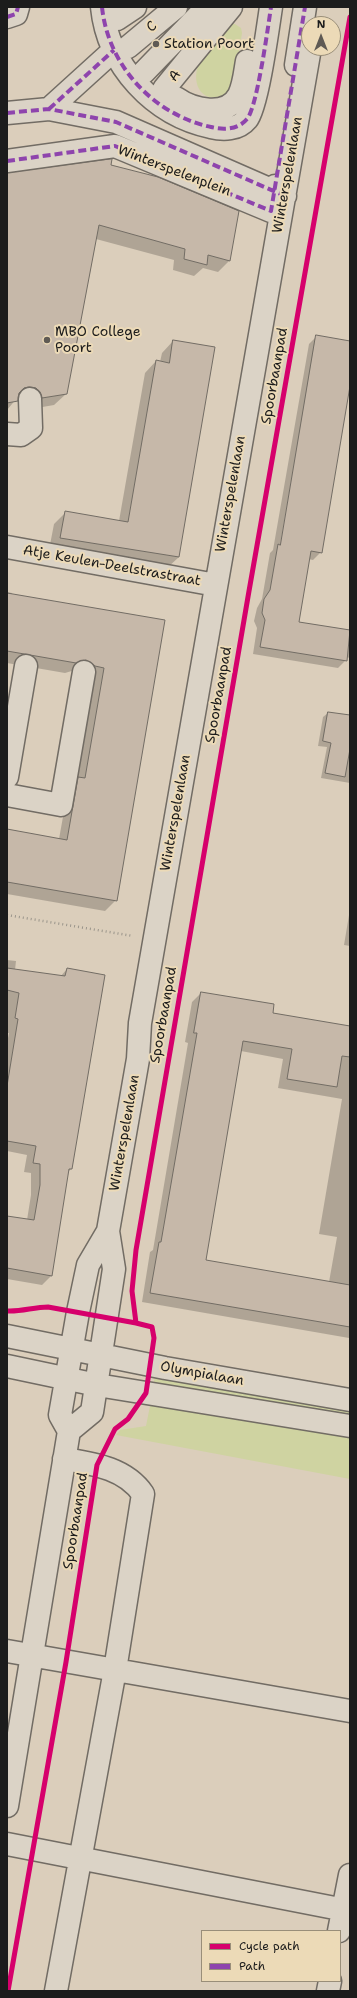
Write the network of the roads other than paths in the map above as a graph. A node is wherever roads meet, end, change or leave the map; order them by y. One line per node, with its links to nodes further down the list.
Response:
1 (18, 7): 10 (street)
2 (135, 7): 9 (street)
3 (176, 7): 11 (street, C)
4 (207, 7): 13 (street)
5 (231, 7): 14 (street, A)
6 (256, 7): 14 (street)
7 (272, 7): 11 (street)
8 (306, 7): 18 (street, Winterspelenplein)
9 (111, 11): 11 (street)
10 (7, 17)
11 (121, 49): 13 (street); 15 (street)
12 (308, 56): 18 (street, Winterspelenlaan)
13 (144, 72): 14 (street)
14 (164, 89)
15 (49, 109): 16 (street, Winterspelenplein); 18 (street, Winterspelenplein)
16 (7, 113)
17 (7, 161): 18 (street, Winterspelenplein)
18 (279, 193): 22 (street, Winterspelenlaan)
19 (30, 400): 20 (street)
20 (7, 434)
21 (7, 547): 22 (street, Atje Keulen-Deelstrastraat)
22 (216, 585): 27 (street, Winterspelenlaan)
23 (26, 666): 25 (street)
24 (84, 672): 26 (street)
25 (7, 777)
26 (7, 795)
27 (108, 1231): 29 (street, Winterspelenlaan); 30 (street, Winterspelenlaan)
28 (7, 1336): 29 (street, Olympialaan)
29 (71, 1349): 30 (street, Olympialaan); 32 (street, Winterspelenlaan)
30 (102, 1354): 33 (street, Winterspelenlaan); 34 (street, Olympialaan)
31 (7, 1366): 32 (street, Olympialaan)
32 (65, 1379): 33 (street, Olympialaan); 36 (street, Winterspelenlaan)
33 (97, 1385): 35 (street, Olympialaan); 36 (street, Winterspelenlaan)
34 (350, 1400)
35 (350, 1426)
36 (69, 1431): 37 (street)
37 (64, 1459): 39 (street); 40 (street)
38 (7, 1651): 39 (street)
39 (32, 1656): 40 (street); 42 (street)
40 (115, 1670): 41 (street); 44 (street)
41 (350, 1711)
42 (7, 1806)
43 (7, 1844): 44 (street)
44 (80, 1858): 46 (street); 48 (street)
45 (350, 1875): 46 (street)
46 (347, 1910): 47 (street)
47 (339, 1930)
48 (56, 1991)

